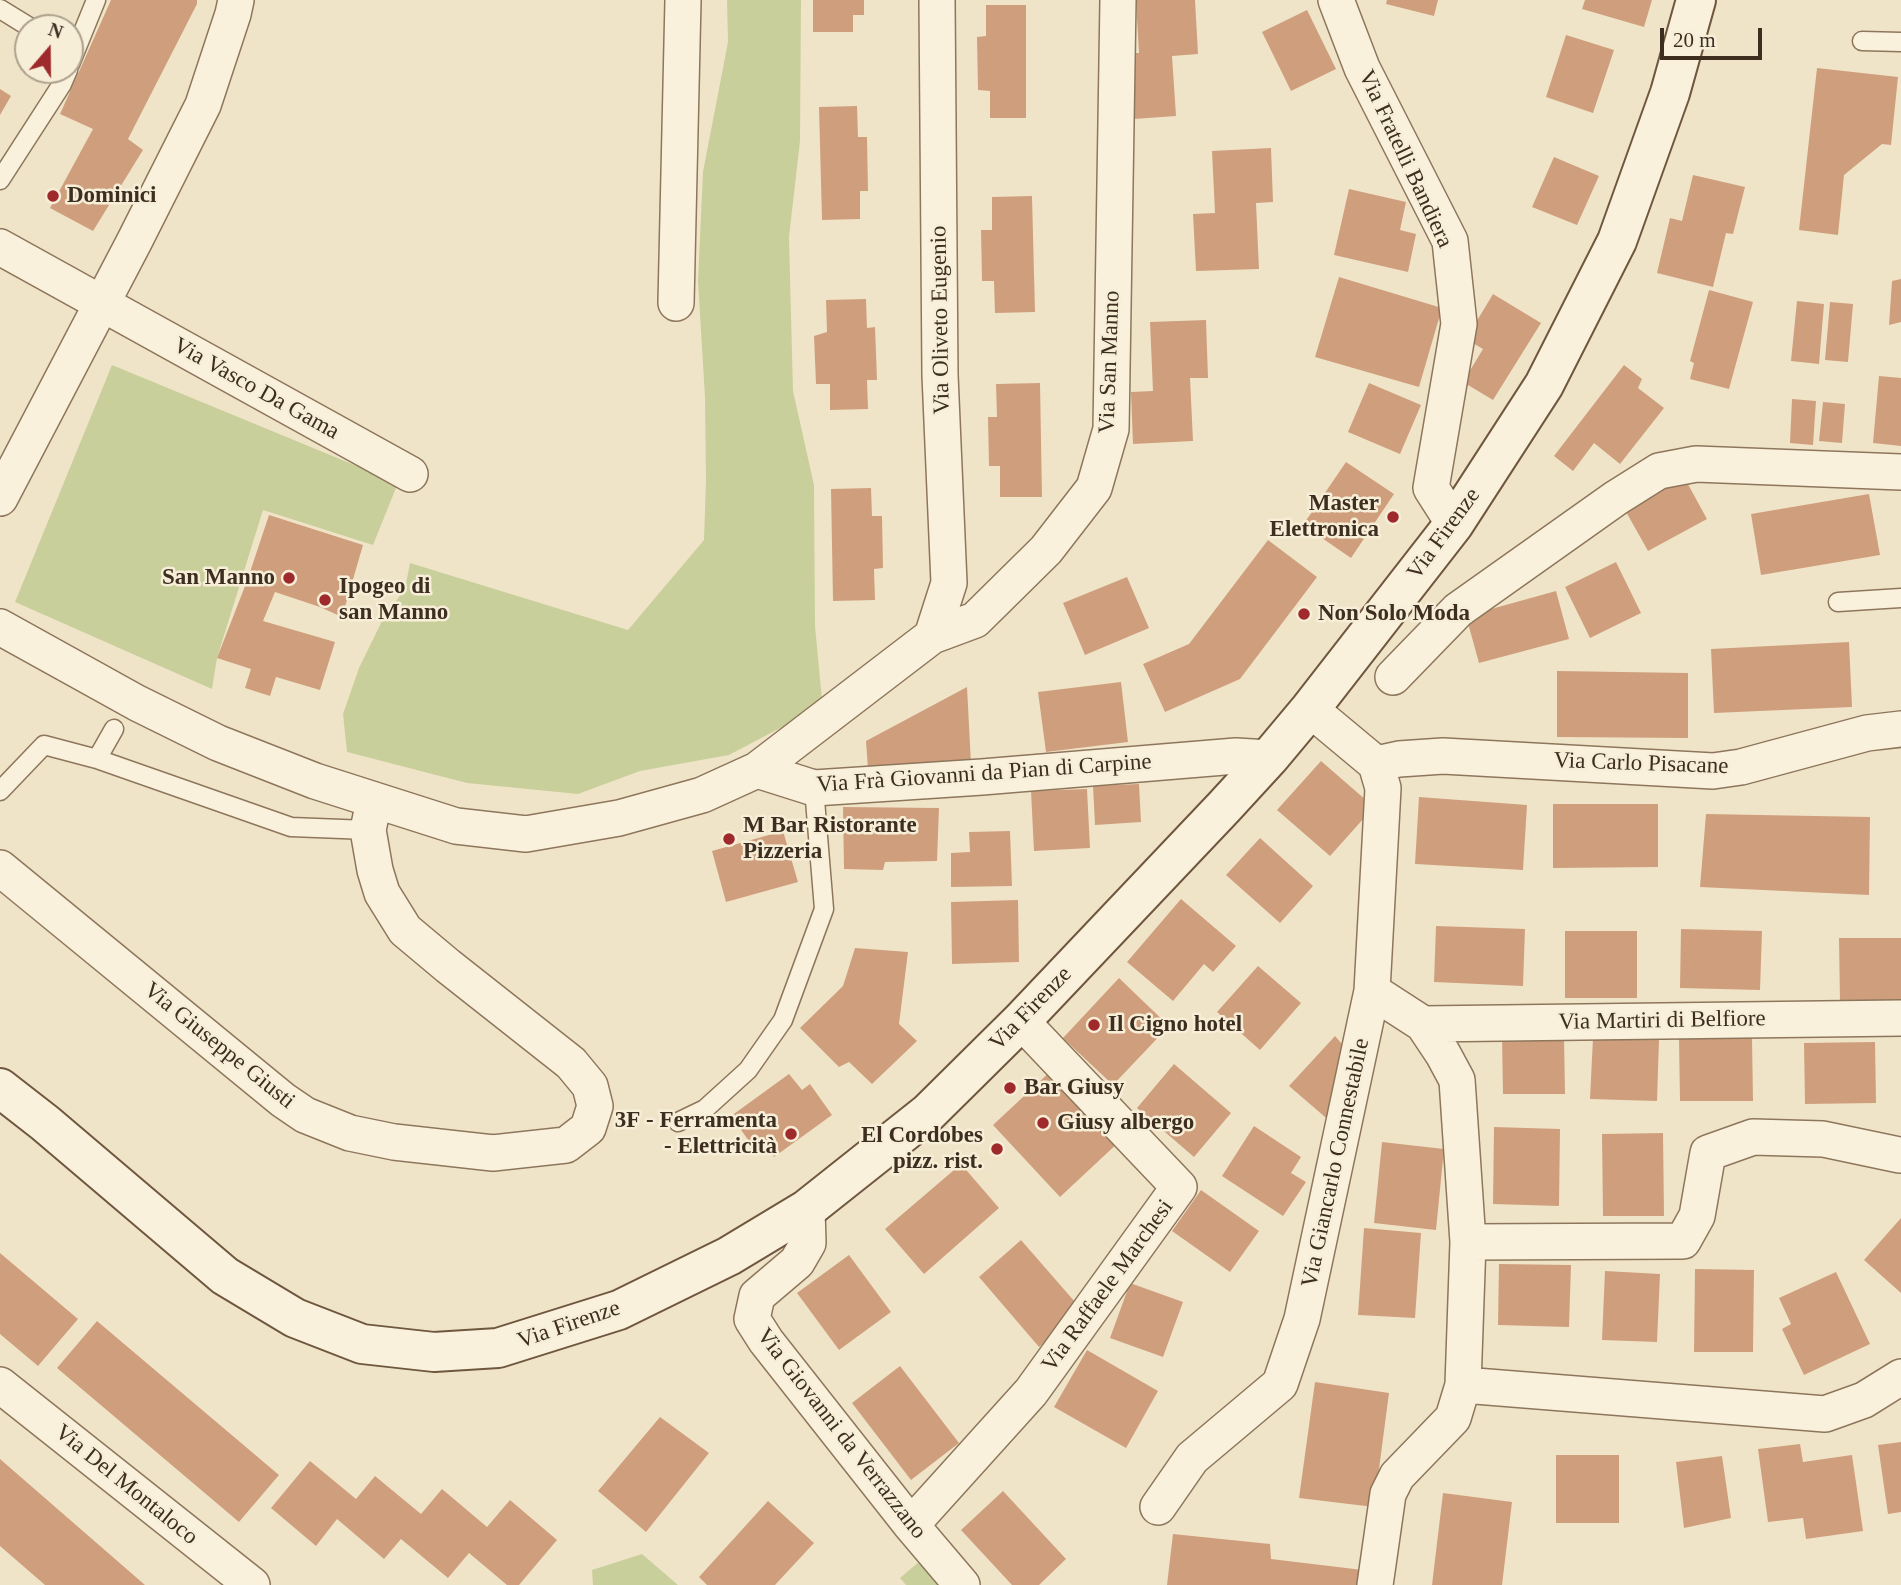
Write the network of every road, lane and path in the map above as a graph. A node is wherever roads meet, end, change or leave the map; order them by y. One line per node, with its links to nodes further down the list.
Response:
1 (96, 0): 8 (lane)
2 (236, 0): 15 (street)
3 (683, 0): 14 (street)
4 (937, 0): 23 (street, Via Oliveto Eugenio)
5 (1118, 0): 23 (street, Via San Manno)
6 (1336, 0): 19 (street, Via Fratelli Bandiera)
7 (1696, 0): 19 (main road, Via Firenze)
8 (84, 28)
9 (1861, 41): 10 (lane)
10 (1901, 42)
11 (62, 84): 12 (lane)
12 (0, 180)
13 (0, 247): 15 (street, Via Vasco Da Gama)
14 (676, 303)
15 (102, 304): 17 (street, Via Vasco Da Gama); 18 (street)
16 (1901, 472): 24 (street)
17 (410, 474)
18 (0, 498)
19 (1454, 524): 25 (main road, Via Firenze)
20 (1901, 598): 21 (lane)
21 (1838, 602)
22 (0, 627): 34 (street)
23 (932, 636): 31 (street, Via San Manno)
24 (1393, 677)
25 (1310, 709): 28 (main road, Via Firenze); 30 (street)
26 (114, 729): 29 (lane)
27 (1901, 729): 30 (street, Via Carlo Pisacane)
28 (1269, 758): 32 (street, Via Frà Giovanni da Pian di Carpine); 38 (main road, Via Firenze)
29 (97, 759): 33 (lane); 34 (lane)
30 (1377, 764): 36 (street, Via Giancarlo Connestabile)
31 (757, 770): 32 (street, Via Frà Giovanni da Pian di Carpine); 34 (street)
32 (814, 789): 41 (lane)
33 (0, 791)
34 (371, 816): 35 (street, Via Giuseppe Giusti)
35 (0, 868)
36 (1372, 991): 39 (street); 48 (street, Via Giancarlo Connestabile)
37 (1901, 1018): 39 (street, Via Martiri di Belfiore)
38 (1021, 1021): 43 (main road, Via Firenze); 49 (street, Via Raffaele Marchesi)
39 (1423, 1024): 44 (street)
40 (0, 1088): 43 (main road, Via Firenze)
41 (678, 1122)
42 (1899, 1155): 44 (street)
43 (807, 1209): 49 (street, Via Giovanni da Verrazzano)
44 (1468, 1242): 47 (street)
45 (1901, 1377): 47 (street)
46 (0, 1385): 50 (street, Via Del Montaloco)
47 (1463, 1385): 52 (street)
48 (1158, 1507)
49 (911, 1525): 51 (street, Via Giovanni da Verrazzano)
50 (252, 1585)
51 (962, 1585)
52 (1375, 1585)

